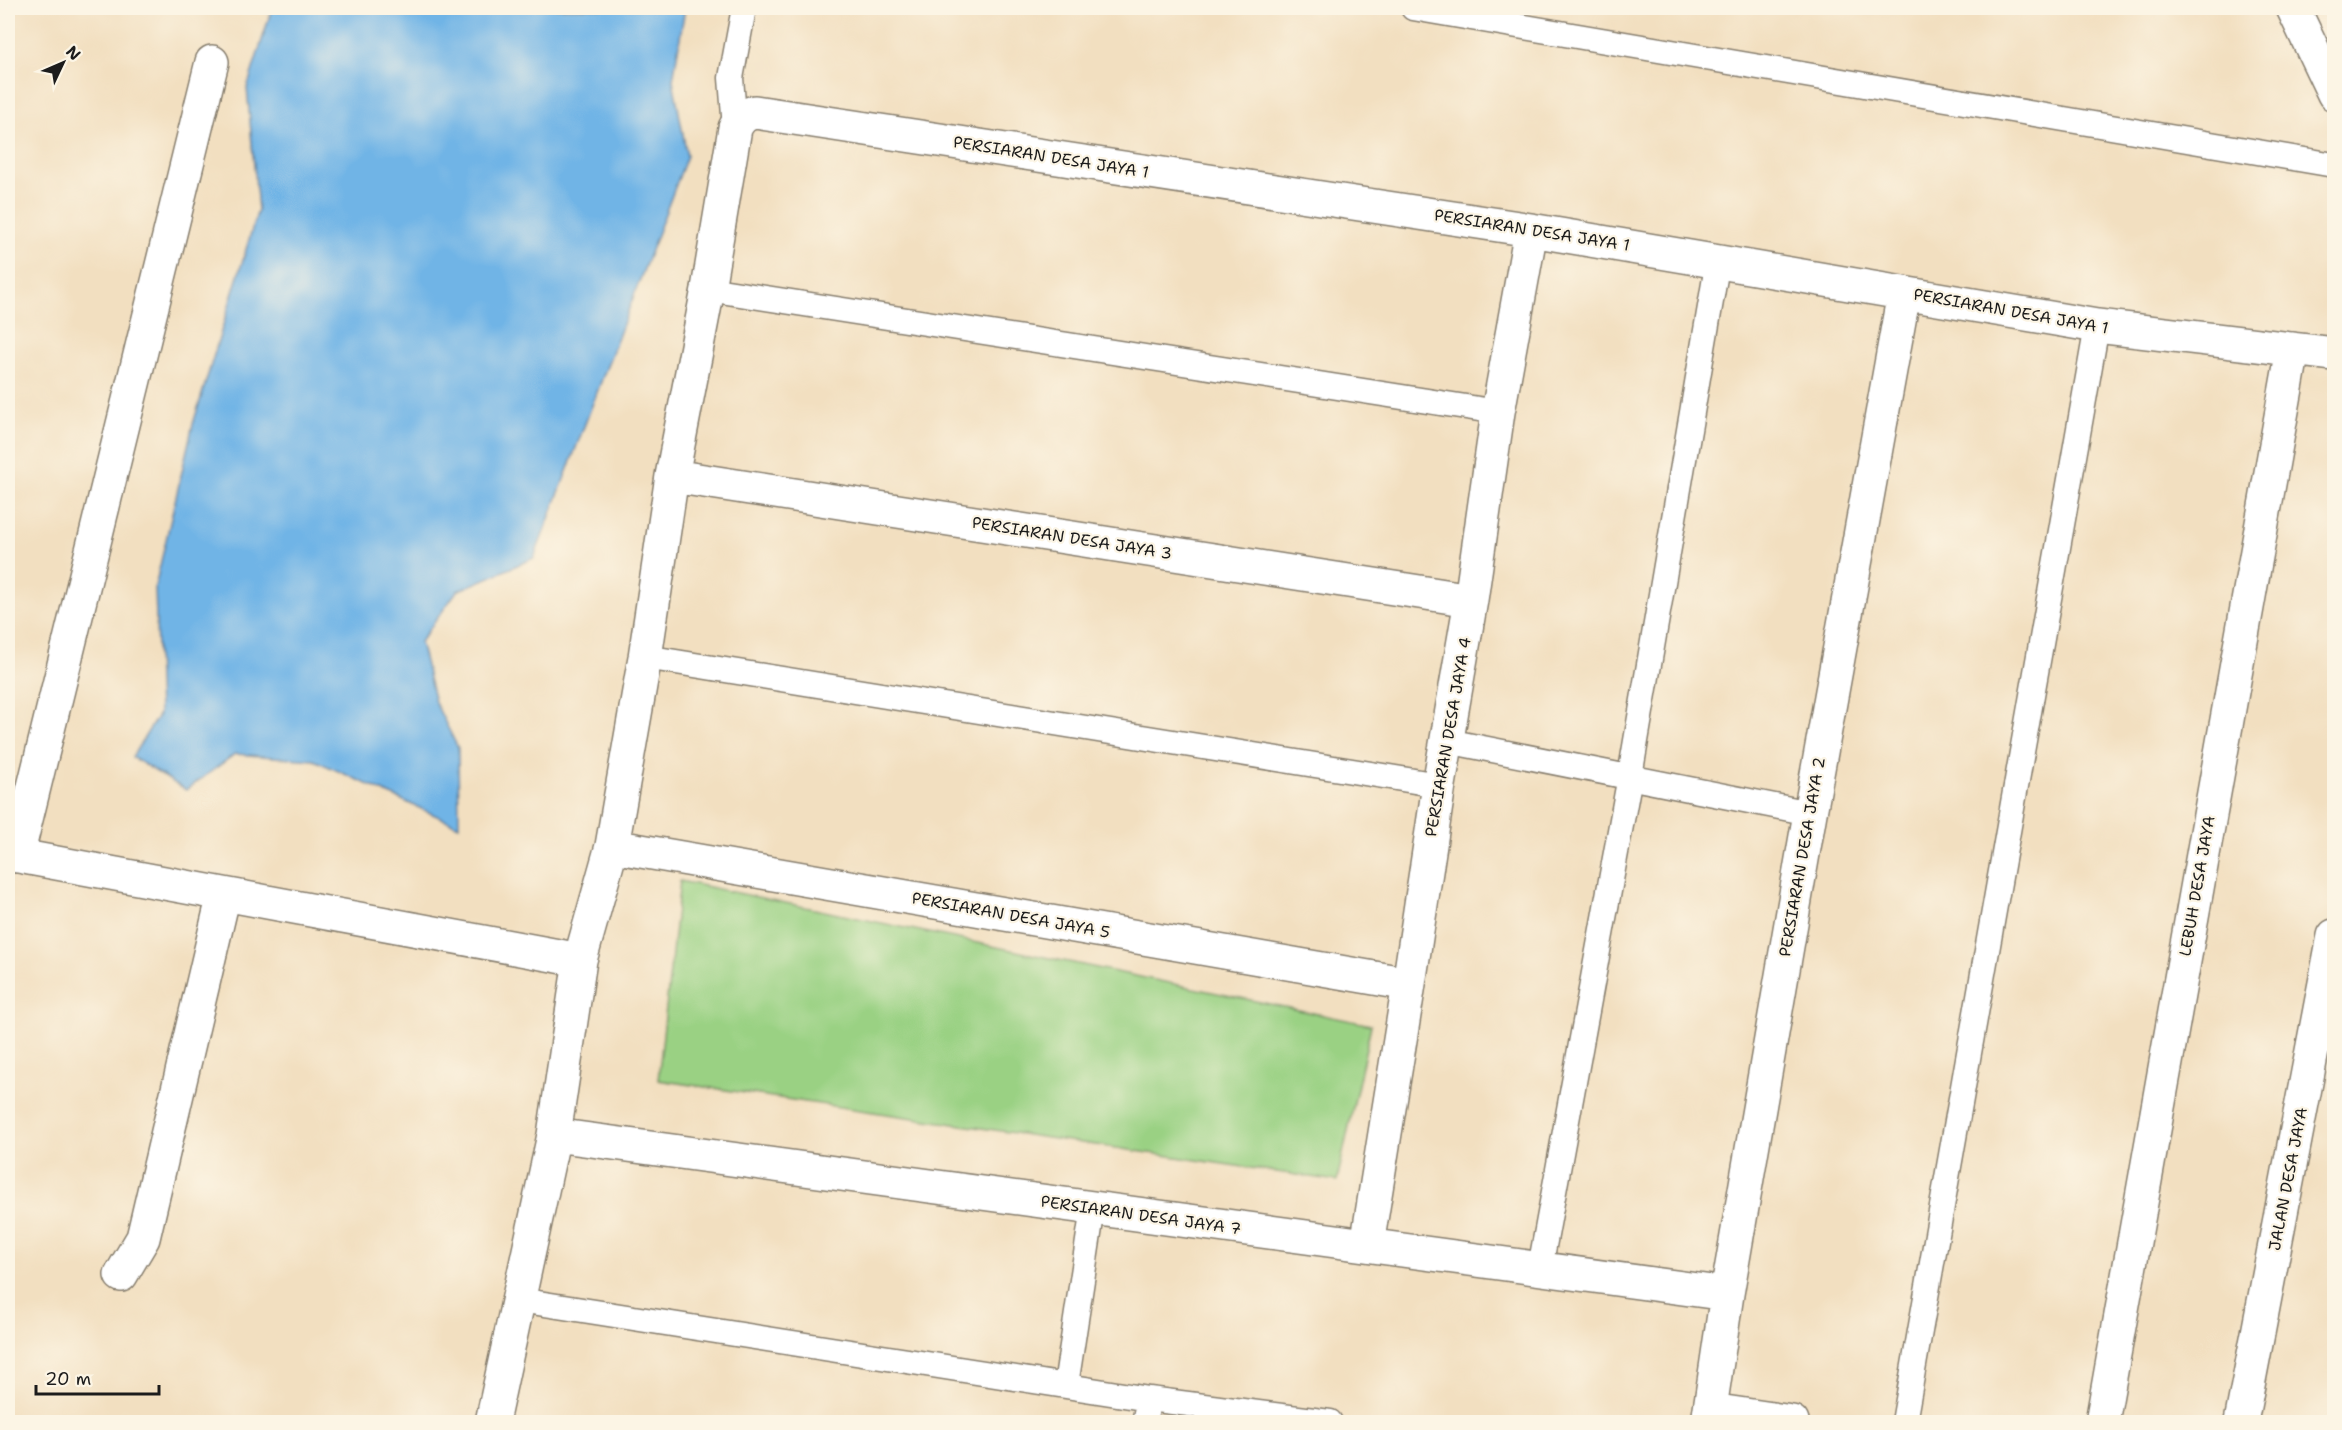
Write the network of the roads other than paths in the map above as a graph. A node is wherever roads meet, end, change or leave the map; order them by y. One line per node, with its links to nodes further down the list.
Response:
1 (744, 8): 6 (lane)
2 (1413, 8): 7 (lane)
3 (2293, 8): 5 (street)
4 (212, 62): 24 (street)
5 (2334, 94)
6 (735, 128): 8 (street, PERSIARAN DESA JAYA 1); 10 (street)
7 (2334, 165)
8 (1531, 230): 9 (street, PERSIARAN DESA JAYA 1); 15 (street, PERSIARAN DESA JAYA 4)
9 (1718, 260): 11 (street, PERSIARAN DESA JAYA 1); 20 (lane)
10 (708, 289): 15 (lane); 16 (street)
11 (1904, 293): 12 (street, PERSIARAN DESA JAYA 1); 22 (street, PERSIARAN DESA JAYA 2)
12 (2097, 326): 13 (street, PERSIARAN DESA JAYA 1); 42 (lane)
13 (2292, 349): 14 (street, PERSIARAN DESA JAYA 1); 43 (street, LEBUH DESA JAYA)
14 (2334, 354)
15 (1498, 412): 17 (street, PERSIARAN DESA JAYA 4)
16 (672, 476): 17 (street, PERSIARAN DESA JAYA 3); 18 (street)
17 (1471, 600): 19 (street, PERSIARAN DESA JAYA 4)
18 (645, 657): 21 (lane); 23 (street)
19 (1447, 741): 20 (lane); 21 (street, PERSIARAN DESA JAYA 4)
20 (1630, 776): 22 (lane); 32 (lane)
21 (1438, 785): 28 (street, PERSIARAN DESA JAYA 4)
22 (1809, 813): 34 (street, PERSIARAN DESA JAYA 2)
23 (612, 846): 27 (street); 28 (street, PERSIARAN DESA JAYA 5)
24 (12, 855): 25 (street)
25 (224, 894): 27 (street); 33 (street)
26 (2334, 936): 44 (street, JALAN DESA JAYA)
27 (580, 960): 29 (street)
28 (1409, 984): 31 (street, PERSIARAN DESA JAYA 4)
29 (555, 1135): 30 (street, PERSIARAN DESA JAYA 7); 35 (street)
30 (1093, 1208): 31 (street, PERSIARAN DESA JAYA 7); 36 (lane)
31 (1367, 1245): 32 (street, PERSIARAN DESA JAYA 7)
32 (1540, 1268): 34 (street, PERSIARAN DESA JAYA 7)
33 (121, 1275)
34 (1727, 1294): 38 (street, PERSIARAN DESA JAYA 2)
35 (519, 1300): 36 (lane); 39 (street)
36 (1066, 1385): 37 (lane)
37 (1146, 1411): 40 (lane)
38 (1710, 1416): 41 (street)
39 (492, 1422)
40 (1330, 1422)
41 (1792, 1422)
42 (1904, 1422)
43 (2102, 1422)
44 (2241, 1422)

